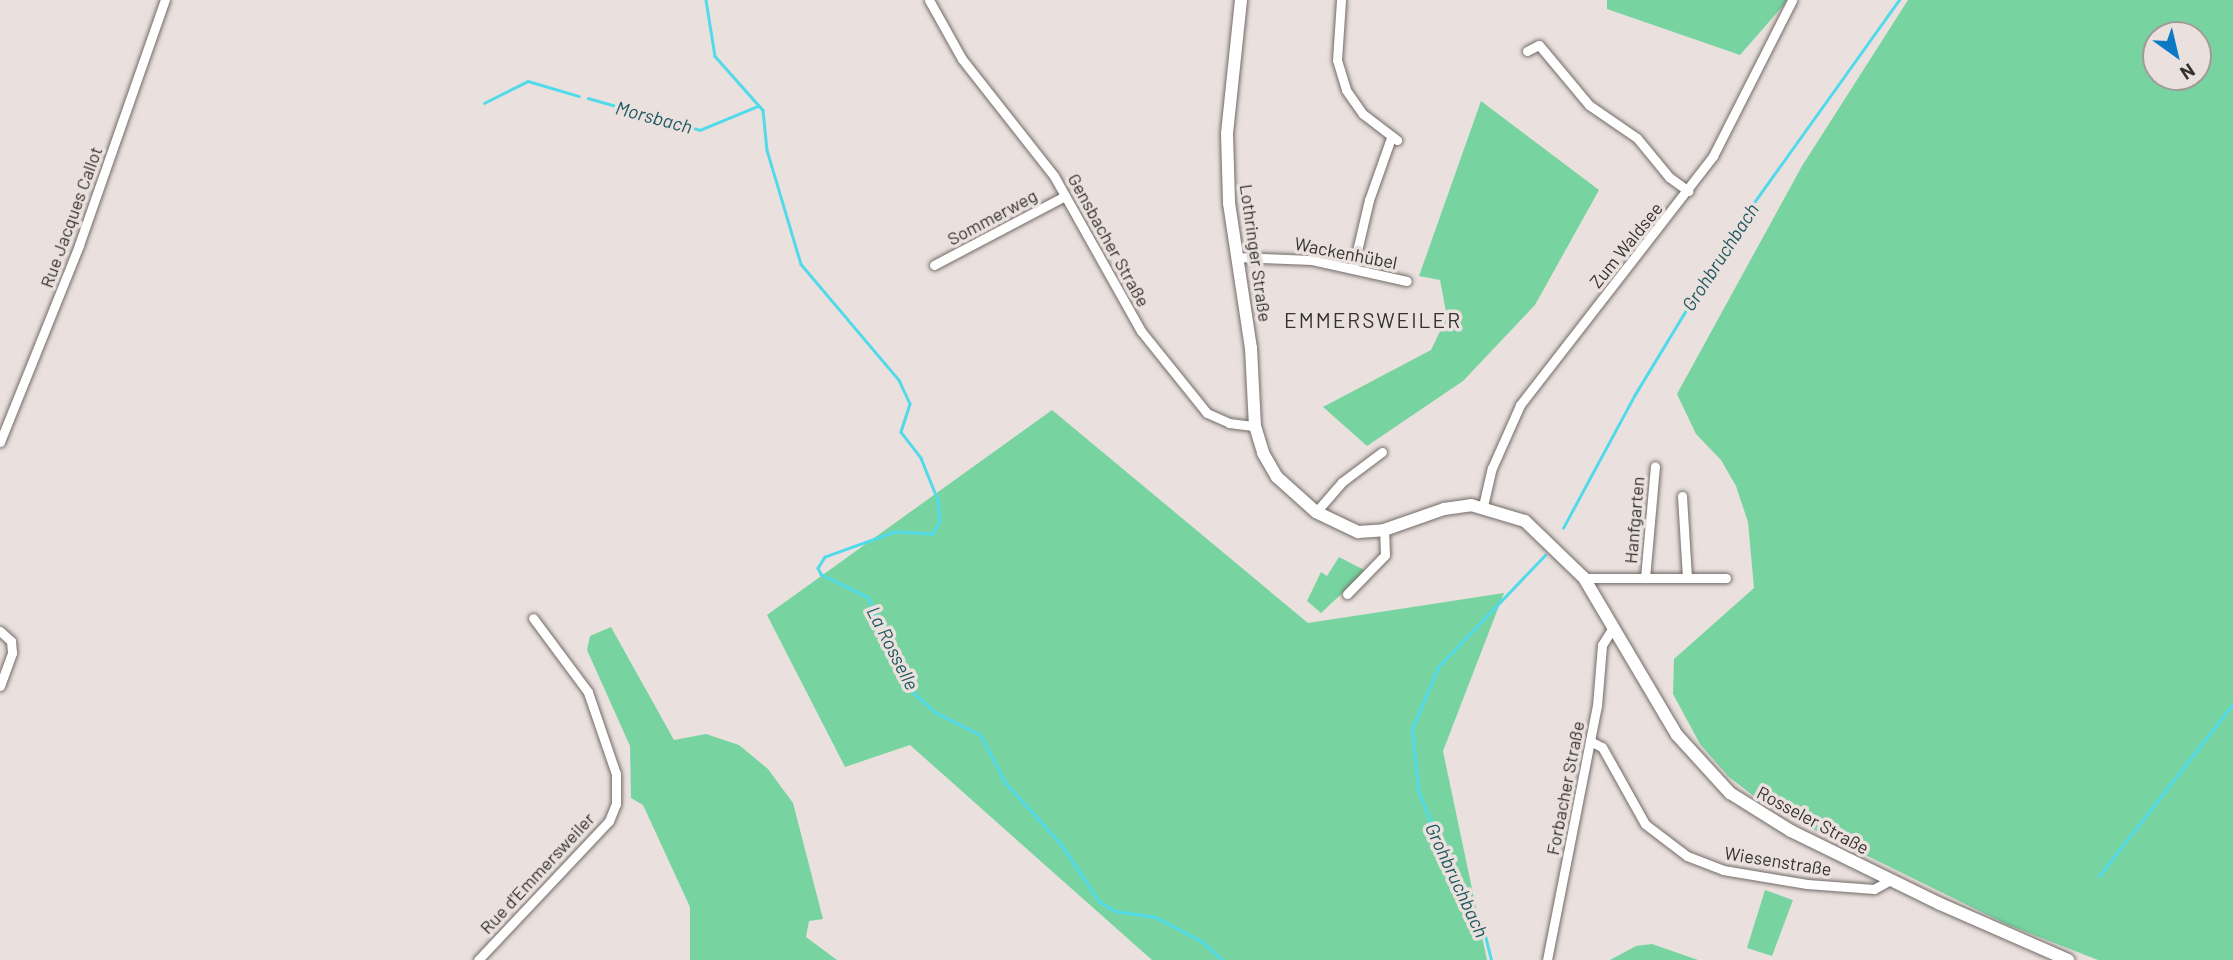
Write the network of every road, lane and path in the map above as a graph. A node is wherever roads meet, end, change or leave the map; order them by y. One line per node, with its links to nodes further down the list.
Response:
1 (165, 0): 14 (street, Rue Jacques Callot)
2 (929, 0): 8 (street, Gensbacher Straße)
3 (1241, 0): 9 (main road, Lothringer Straße)
4 (1341, 0): 11 (street)
5 (1792, 0): 7 (street, Zum Waldsee)
6 (1527, 51): 7 (street)
7 (1688, 191): 18 (street, Zum Waldsee)
8 (1065, 196): 10 (street, Sommerweg); 13 (street, Gensbacher Straße)
9 (1236, 257): 11 (street, Wackenhübel); 13 (main road, Lothringer Straße)
10 (934, 265)
11 (1353, 268): 12 (street, Wackenhübel)
12 (1407, 281)
13 (1255, 426): 19 (main road)
14 (0, 442)
15 (1382, 452): 19 (street)
16 (1655, 466): 22 (street, Hanfgarten)
17 (1682, 496): 23 (street)
18 (1483, 506): 20 (main road); 21 (main road)
19 (1316, 512): 20 (main road)
20 (1384, 530): 25 (street)
21 (1584, 578): 22 (street, Hanfgarten); 27 (main road)
22 (1645, 578): 23 (street, Hanfgarten)
23 (1687, 578): 24 (street, Hanfgarten)
24 (1726, 578)
25 (1347, 594)
26 (533, 618): 32 (street, Rue d'Emmersweiler)
27 (1614, 626): 30 (street, Forbacher Straße); 31 (main road, Rosseler Straße)
28 (0, 631): 29 (street)
29 (0, 685)
30 (1590, 741): 31 (street, Wiesenstraße); 33 (street, Forbacher Straße)
31 (1890, 880): 34 (main road, Rosseler Straße)
32 (478, 960)
33 (1547, 960)
34 (2068, 960)

